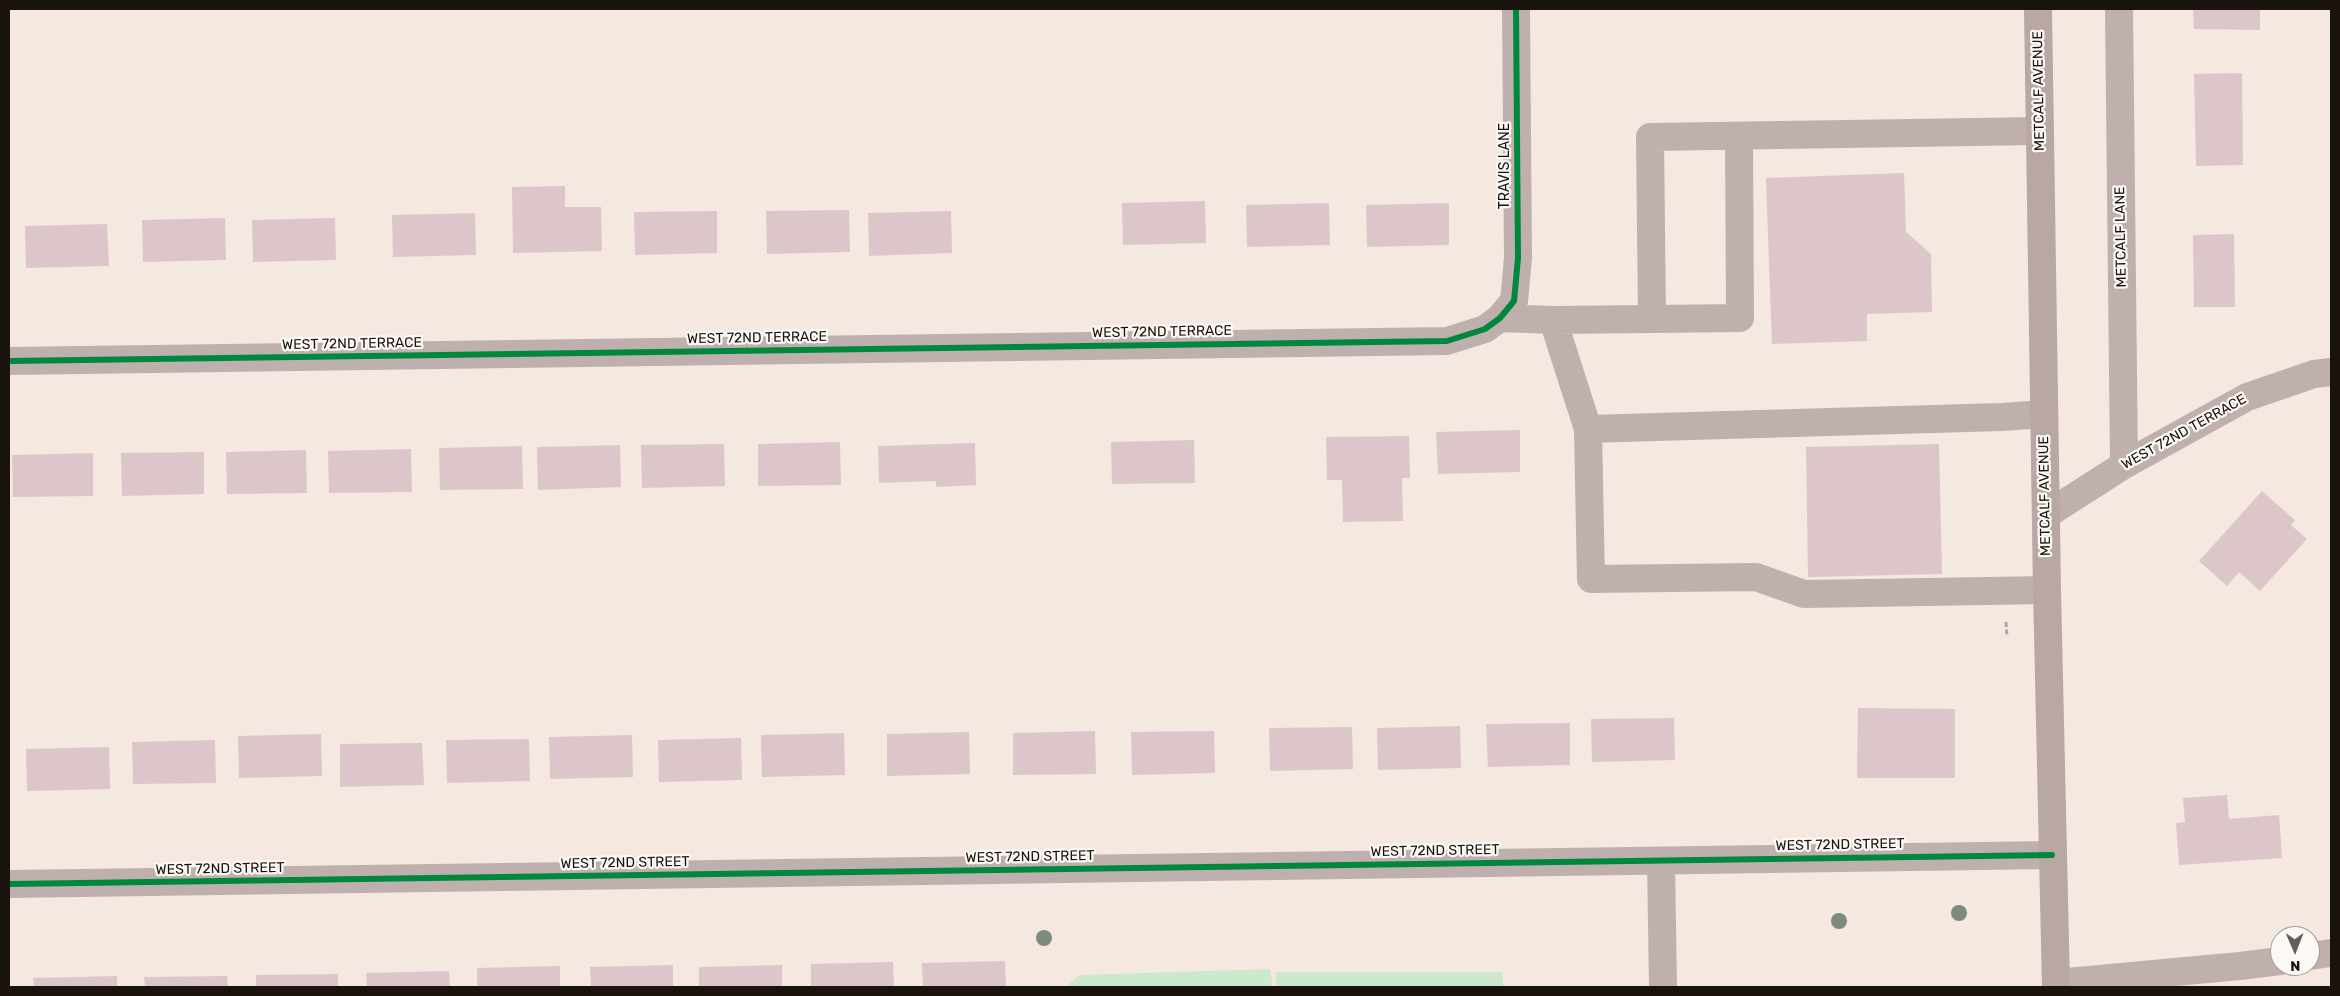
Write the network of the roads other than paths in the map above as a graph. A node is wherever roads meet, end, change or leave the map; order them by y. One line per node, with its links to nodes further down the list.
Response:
1 (1516, 9): 6 (street, TRAVIS LANE)
2 (2038, 9): 4 (main road, METCALF AVENUE)
3 (2119, 9): 13 (street, METCALF LANE)
4 (2040, 131): 5 (street); 11 (main road, METCALF AVENUE)
5 (1739, 136): 7 (street); 7 (street)
6 (1500, 318): 8 (street); 9 (street, WEST 72ND TERRACE)
7 (1652, 318): 8 (street)
8 (1553, 320): 12 (street)
9 (9, 361)
10 (2331, 372): 13 (street, WEST 72ND TERRACE)
11 (2044, 414): 12 (street); 14 (main road, METCALF AVENUE)
12 (1588, 428): 15 (street)
13 (2124, 465): 14 (street, WEST 72ND TERRACE)
14 (2046, 515): 15 (main road, METCALF AVENUE)
15 (2047, 590): 16 (main road, METCALF AVENUE)
16 (2052, 855): 17 (street, WEST 72ND STREET); 20 (main road, METCALF AVENUE)
17 (1661, 861): 18 (street, WEST 72ND STREET); 21 (street)
18 (9, 884)
19 (2270, 962): 20 (street)
20 (2056, 986)
21 (1662, 987)

